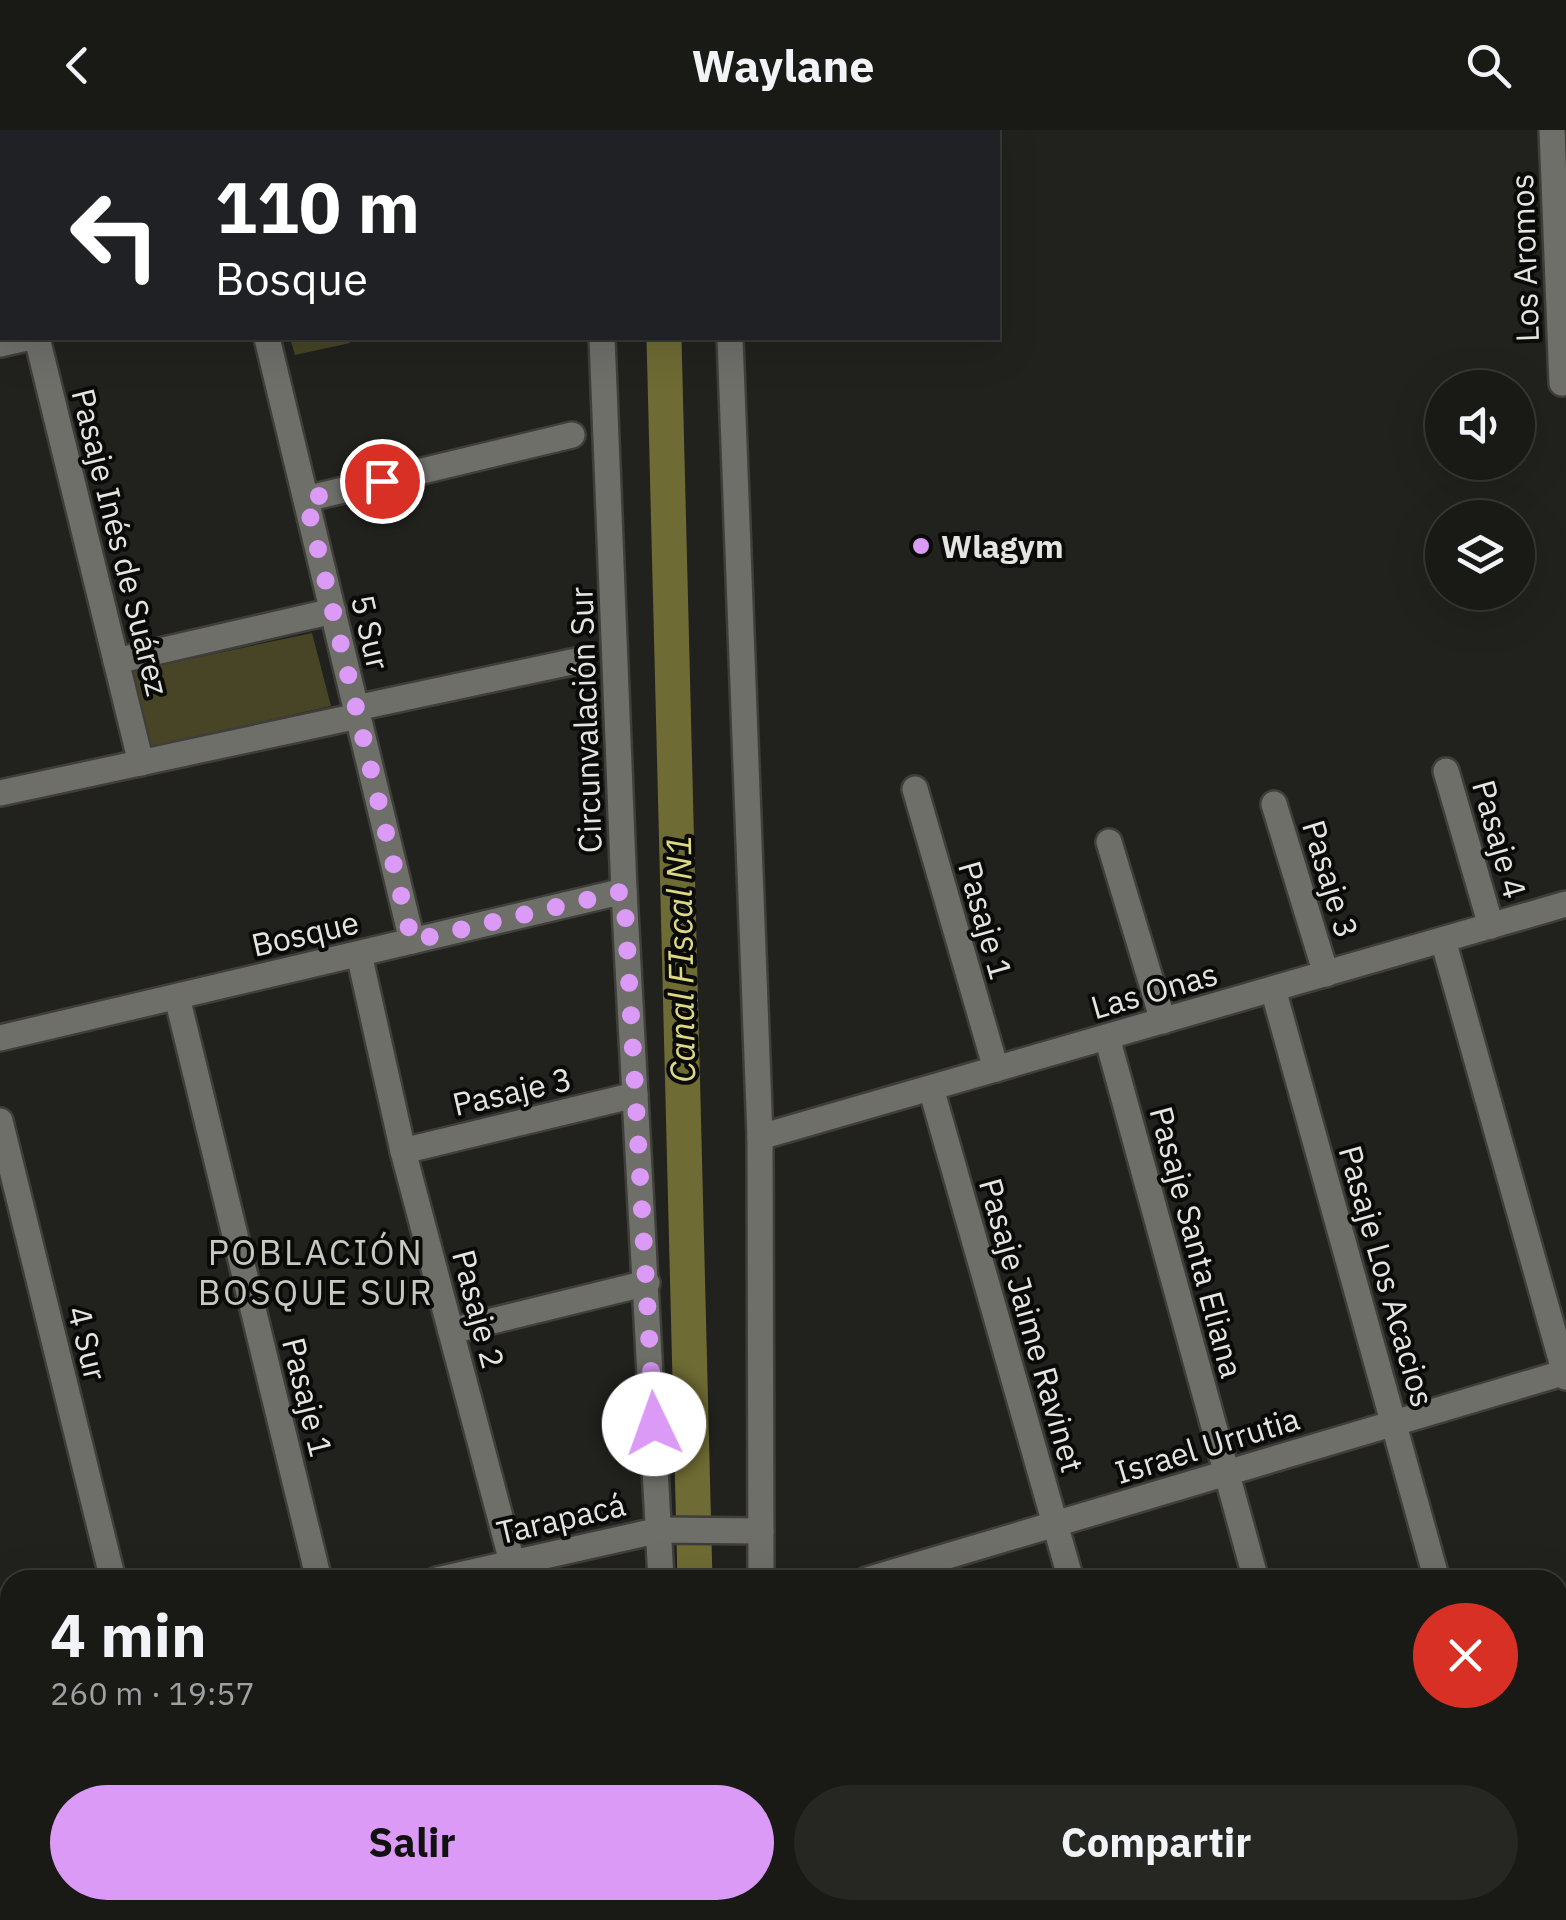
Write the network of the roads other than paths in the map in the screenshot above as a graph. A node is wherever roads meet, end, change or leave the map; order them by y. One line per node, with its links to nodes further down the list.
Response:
1 (1552, 130): 6 (street, Los Aromos)
2 (37, 340): 11 (street, Pasaje Inés de Suárez)
3 (268, 340): 8 (street, 5 Sur)
4 (602, 340): 19 (street, Circunvalación Sur)
5 (730, 340): 35 (street)
6 (1562, 383)
7 (572, 435): 8 (street)
8 (306, 499): 9 (street, 5 Sur)
9 (333, 611): 11 (street); 12 (street, 5 Sur)
10 (580, 660): 12 (street)
11 (116, 661): 13 (street, Pasaje Inés de Suárez)
12 (357, 712): 13 (street); 23 (street, 5 Sur)
13 (141, 763): 16 (street)
14 (1446, 771): 21 (street, Pasaje 4)
15 (914, 789): 31 (street, Pasaje 1)
16 (0, 793)
17 (1274, 804): 25 (street, Pasaje 3)
18 (1109, 842): 28 (street)
19 (624, 891): 23 (street, Bosque); 33 (street, Circunvalación Sur)
20 (1566, 904): 21 (street, Las Onas)
21 (1491, 926): 22 (street, Las Onas)
22 (1443, 940): 25 (street, Las Onas); 39 (street)
23 (412, 941): 24 (street, Bosque)
24 (359, 954): 27 (street, Bosque); 36 (street, Pasaje 2)
25 (1326, 974): 26 (street, Las Onas)
26 (1273, 989): 28 (street, Las Onas); 40 (street, Pasaje Los Acacios)
27 (177, 997): 30 (street, Bosque); 47 (street, Pasaje 1)
28 (1163, 1021): 29 (street, Las Onas)
29 (1106, 1037): 31 (street, Las Onas); 41 (street, Pasaje Santa Eliana)
30 (0, 1038)
31 (996, 1069): 32 (street, Las Onas)
32 (931, 1088): 35 (street, Las Onas); 42 (street, Pasaje Jaime Ravinet)
33 (635, 1095): 36 (street, Pasaje 3); 37 (street, Circunvalación Sur)
34 (0, 1121): 46 (street, 4 Sur)
35 (760, 1138): 44 (street)
36 (403, 1151): 38 (street, Pasaje 2)
37 (647, 1283): 38 (street); 43 (street, Circunvalación Sur)
38 (451, 1330): 45 (street, Pasaje 2)
39 (1566, 1374): 40 (street, Israel Urrutia)
40 (1394, 1424): 41 (street, Israel Urrutia); 54 (street, Pasaje Los Acacios)
41 (1227, 1473): 42 (street, Israel Urrutia); 53 (street, Pasaje Santa Eliana)
42 (1055, 1524): 51 (street, Israel Urrutia); 52 (street, Pasaje Jaime Ravinet)
43 (670, 1530): 44 (street, Tarapacá); 45 (street, Tarapacá); 49 (street, Circunvalación Sur)
44 (753, 1531): 50 (street)
45 (512, 1562): 48 (street, Tarapacá)
46 (111, 1570)
47 (318, 1570)
48 (479, 1570)
49 (663, 1570)
50 (759, 1570)
51 (904, 1570)
52 (1068, 1570)
53 (1253, 1570)
54 (1435, 1570)

